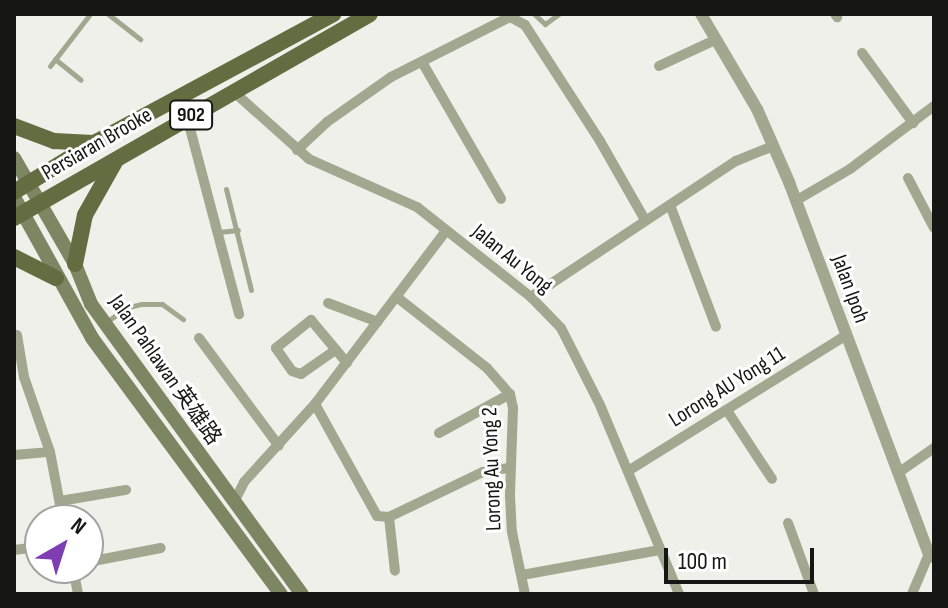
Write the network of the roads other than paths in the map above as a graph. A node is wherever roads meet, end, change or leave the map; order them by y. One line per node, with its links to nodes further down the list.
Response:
1 (90, 14): 12 (lane)
2 (108, 14): 9 (lane)
3 (334, 14): 22 (main road, Persiaran Brooke / 902)
4 (370, 14): 17 (main road, Persiaran Brooke / 902)
5 (534, 14): 6 (lane)
6 (559, 14)
7 (701, 14): 10 (street, Jalan Ipoh)
8 (518, 16): 13 (street); 35 (street)
9 (140, 39)
10 (715, 40): 15 (street); 23 (street, Jalan Ipoh)
11 (862, 53): 20 (street)
12 (55, 59): 14 (lane); 16 (lane)
13 (422, 62): 24 (street); 30 (street)
14 (50, 66)
15 (659, 66)
16 (81, 80)
17 (234, 92): 19 (main road, Persiaran Brooke / 902); 24 (street, Jalan Au Yong)
18 (934, 106): 20 (street)
19 (187, 117): 25 (main road, Persiaran Brooke / 902); 39 (street)
20 (913, 123): 31 (street)
21 (14, 126): 22 (main road)
22 (94, 143): 29 (main road, Persiaran Brooke / 902)
23 (773, 146): 31 (street, Jalan Ipoh); 33 (street)
24 (297, 150): 38 (street, Jalan Au Yong)
25 (118, 157): 32 (main road, Persiaran Brooke / 902); 41 (main road)
26 (14, 158): 29 (main road, Jalan Pahlawan 英雄路)
27 (908, 178): 36 (street)
28 (226, 189): 37 (lane)
29 (19, 191): 32 (main road, Jalan Pahlawan 英雄路); 34 (main road, Jalan Pahlawan 英雄路)
30 (501, 199)
31 (797, 200): 53 (street, Jalan Ipoh)
32 (39, 202): 34 (main road, Persiaran Brooke / 902); 41 (main road, Jalan Pahlawan 英雄路)
33 (670, 205): 35 (street); 51 (street)
34 (19, 216): 42 (main road, Jalan Pahlawan 英雄路)
35 (645, 220): 44 (street)
36 (934, 228)
37 (238, 230): 39 (lane); 43 (lane)
38 (446, 231): 44 (street, Jalan Au Yong); 45 (street)
39 (219, 232): 47 (street)
40 (14, 257): 42 (main road)
41 (75, 264): 50 (main road, Jalan Pahlawan 英雄路)
42 (56, 278): 83 (main road, Jalan Pahlawan 英雄路)
43 (251, 290)
44 (531, 297): 66 (street, Jalan Au Yong)
45 (398, 298): 49 (street); 57 (street, Lorong Au Yong 2)
46 (328, 303): 49 (street)
47 (239, 314)
48 (183, 319): 50 (lane)
49 (378, 322): 56 (street)
50 (104, 324): 68 (main road, Jalan Pahlawan 英雄路)
51 (716, 327)
52 (17, 335): 63 (street)
53 (845, 336): 59 (street, Lorong AU Yong 11); 67 (street, Jalan Ipoh)
54 (199, 338): 61 (street)
55 (334, 351): 55 (street); 56 (street)
56 (347, 363): 58 (street)
57 (510, 394): 60 (street); 65 (street, Lorong Au Yong 2)
58 (315, 404): 61 (street); 75 (street)
59 (728, 412): 66 (street, Lorong AU Yong 11); 69 (street)
60 (439, 433)
61 (279, 446): 70 (street)
62 (934, 448): 67 (street)
63 (50, 452): 64 (street); 72 (street)
64 (14, 455)
65 (509, 468): 75 (street); 82 (street, Lorong Au Yong 2)
66 (628, 471): 78 (street, Jalan Au Yong)
67 (898, 473): 79 (street, Jalan Ipoh)
68 (217, 479): 70 (street); 73 (main road, Jalan Pahlawan 英雄路)
69 (772, 479)
70 (244, 482): 73 (street)
71 (126, 490): 72 (street)
72 (60, 501): 74 (street)
73 (234, 502): 84 (main road, Jalan Pahlawan 英雄路)
74 (60, 504)
75 (389, 517): 81 (street)
76 (788, 523): 87 (street)
77 (161, 548): 80 (street)
78 (660, 550): 82 (street); 86 (street, Jalan Au Yong)
79 (932, 556): 88 (street)
80 (104, 559)
81 (395, 571)
82 (522, 575): 85 (street, Lorong Au Yong 2)
83 (281, 594)
84 (302, 594)
85 (525, 594)
86 (679, 594)
87 (814, 594)
88 (912, 594)

